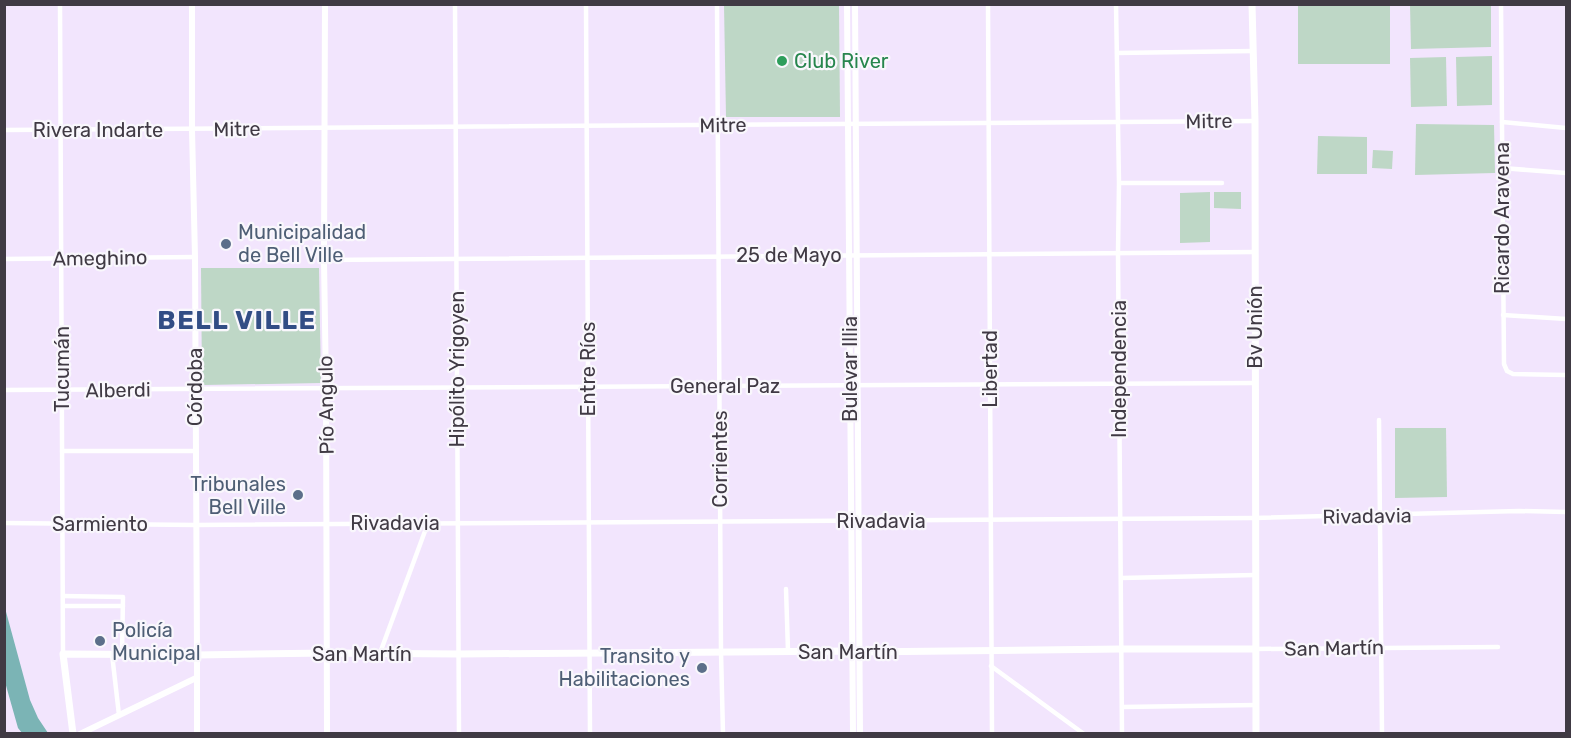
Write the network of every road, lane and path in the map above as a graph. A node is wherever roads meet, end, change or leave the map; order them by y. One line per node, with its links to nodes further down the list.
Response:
1 (60, 4): 27 (street, Tucumán)
2 (192, 4): 28 (street, Córdoba)
3 (325, 4): 25 (street, Pío Angulo)
4 (455, 4): 23 (street, Hipólito Yrigoyen)
5 (586, 4): 22 (street, Entre Ríos)
6 (717, 4): 21 (street, Corrientes)
7 (847, 4): 18 (street, Bulevar Illia)
8 (855, 4): 19 (street, Bulevar Illia)
9 (988, 4): 16 (street, Libertad)
10 (1116, 4): 14 (street, Independencia)
11 (1252, 4): 13 (main road, Bv Unión)
12 (1501, 4): 17 (street, Ricardo Aravena)
13 (1253, 51): 14 (street); 15 (main road, Bv Unión)
14 (1117, 53): 20 (street, Independencia)
15 (1254, 121): 20 (street, Mitre); 33 (main road, Bv Unión)
16 (988, 122): 19 (street, Mitre); 20 (street, Mitre); 35 (street, Libertad)
17 (1502, 122): 24 (street); 29 (street, Ricardo Aravena)
18 (848, 123): 19 (street, Mitre); 21 (street, Mitre); 36 (street, Bulevar Illia)
19 (856, 123): 37 (street, Bulevar Illia)
20 (1118, 123): 31 (street, Independencia)
21 (718, 125): 22 (street, Mitre); 39 (street, Corrientes)
22 (587, 126): 23 (street, Mitre); 38 (street, Entre Ríos)
23 (456, 127): 25 (street, Mitre); 41 (street, Hipólito Yrigoyen)
24 (1566, 128)
25 (326, 129): 28 (street, Mitre); 44 (street, Pío Angulo)
26 (4, 130): 27 (street, Rivera Indarte)
27 (61, 130): 28 (street, Rivera Indarte); 42 (street, Tucumán)
28 (192, 130): 40 (street, Córdoba)
29 (1502, 168): 30 (street); 45 (street, Ricardo Aravena)
30 (1566, 173)
31 (1119, 183): 32 (street); 34 (street, Independencia)
32 (1222, 183)
33 (1255, 252): 34 (street, 25 de Mayo); 48 (main road, Bv Unión)
34 (1118, 253): 35 (street, 25 de Mayo); 49 (street, Independencia)
35 (989, 254): 37 (street, 25 de Mayo); 51 (street, Libertad)
36 (849, 255): 37 (street, 25 de Mayo); 39 (street, 25 de Mayo); 53 (street, Bulevar Illia)
37 (857, 255): 50 (street, Bulevar Illia)
38 (587, 256): 39 (street, 25 de Mayo); 41 (street, 25 de Mayo); 55 (street, Entre Ríos)
39 (718, 256): 52 (street, Corrientes)
40 (195, 257): 42 (street, Ameghino); 57 (street, Córdoba)
41 (456, 257): 44 (street, 25 de Mayo); 54 (street, Hipólito Yrigoyen)
42 (61, 258): 43 (street, Ameghino); 59 (street, Tucumán)
43 (4, 259)
44 (324, 260): 56 (street, Pío Angulo)
45 (1503, 315): 46 (street); 47 (street, Ricardo Aravena)
46 (1566, 319)
47 (1566, 375)
48 (1255, 383): 49 (street, General Paz); 65 (main road, Bv Unión)
49 (1119, 384): 51 (street, General Paz); 66 (street, Independencia)
50 (858, 385): 51 (street, General Paz); 53 (street, General Paz); 68 (street, Bulevar Illia)
51 (990, 385): 67 (street, Libertad)
52 (719, 386): 53 (street, General Paz); 55 (street, General Paz); 70 (street, Corrientes)
53 (850, 386): 68 (street, Bulevar Illia)
54 (457, 387): 55 (street, General Paz); 56 (street, General Paz); 73 (street, Hipólito Yrigoyen)
55 (588, 387): 69 (street, Entre Ríos)
56 (326, 388): 57 (street, General Paz); 75 (street, Pío Angulo)
57 (195, 389): 59 (street, Alberdi); 62 (street, Córdoba)
58 (4, 390): 59 (street, Alberdi)
59 (62, 390): 61 (street, Tucumán)
60 (1379, 420): 64 (street)
61 (62, 451): 62 (street); 74 (street, Tucumán)
62 (195, 451): 76 (street, Córdoba)
63 (1566, 512): 64 (street, Rivadavia)
64 (1380, 516): 65 (street, Rivadavia); 83 (street)
65 (1255, 518): 66 (street, Rivadavia); 77 (main road, Bv Unión)
66 (1120, 519): 67 (street, Rivadavia); 78 (street, Independencia)
67 (991, 520): 68 (street, Rivadavia); 88 (street, Libertad)
68 (855, 521): 70 (street, Rivadavia); 91 (street, Bulevar Illia)
69 (589, 522): 70 (street, Rivadavia); 73 (street, Rivadavia); 89 (street, Entre Ríos)
70 (720, 522): 90 (street, Corrientes)
71 (4, 523): 74 (street, Sarmiento)
72 (428, 523): 73 (street, Rivadavia); 75 (street, Rivadavia); 96 (street)
73 (458, 523): 97 (street, Hipólito Yrigoyen)
74 (62, 524): 76 (street, Sarmiento); 80 (street, Tucumán)
75 (327, 524): 76 (street, Rivadavia); 92 (street, Pío Angulo)
76 (196, 525): 98 (street, Córdoba)
77 (1255, 575): 78 (street); 86 (main road, Bv Unión)
78 (1121, 578): 85 (street, Independencia)
79 (786, 589): 87 (street)
80 (63, 596): 81 (street, Tucumán); 82 (street)
81 (63, 606): 82 (street); 93 (street, Tucumán)
82 (123, 606): 95 (street)
83 (1381, 647): 84 (street, San Martín); 86 (street, San Martín); 117 (street)
84 (1498, 647)
85 (1121, 649): 86 (main road, San Martín); 88 (main road, San Martín); 102 (street, Independencia)
86 (1256, 649): 101 (main road, Bv Unión)
87 (788, 651): 90 (main road, San Martín); 91 (main road, San Martín)
88 (991, 651): 91 (main road, San Martín); 99 (street, Libertad)
89 (589, 652): 90 (main road, San Martín); 97 (main road, San Martín); 110 (street, Entre Ríos)
90 (721, 652): 111 (street, Corrientes)
91 (856, 652): 112 (street, Bulevar Illia); 113 (street, Bulevar Illia)
92 (327, 653): 96 (main road, San Martín); 98 (main road, San Martín); 108 (street, Pío Angulo)
93 (63, 654): 94 (main road, San Martín); 105 (main road, Tucumán)
94 (112, 654): 95 (main road, San Martín); 103 (street)
95 (122, 654): 98 (main road, San Martín)
96 (380, 654): 97 (main road, San Martín)
97 (459, 654): 109 (street, Hipólito Yrigoyen)
98 (198, 655): 100 (street, Córdoba)
99 (992, 666): 114 (street, Libertad); 115 (street)
100 (196, 678): 103 (street); 107 (street, Córdoba)
101 (1256, 705): 102 (street); 104 (main road, Bv Unión)
102 (1122, 707): 116 (street, Independencia)
103 (119, 715): 106 (street)
104 (1256, 733)
105 (73, 734)
106 (80, 734)
107 (197, 734)
108 (327, 734)
109 (459, 734)
110 (590, 734)
111 (723, 734)
112 (853, 734)
113 (860, 734)
114 (992, 734)
115 (1084, 734)
116 (1122, 734)
117 (1382, 734)

